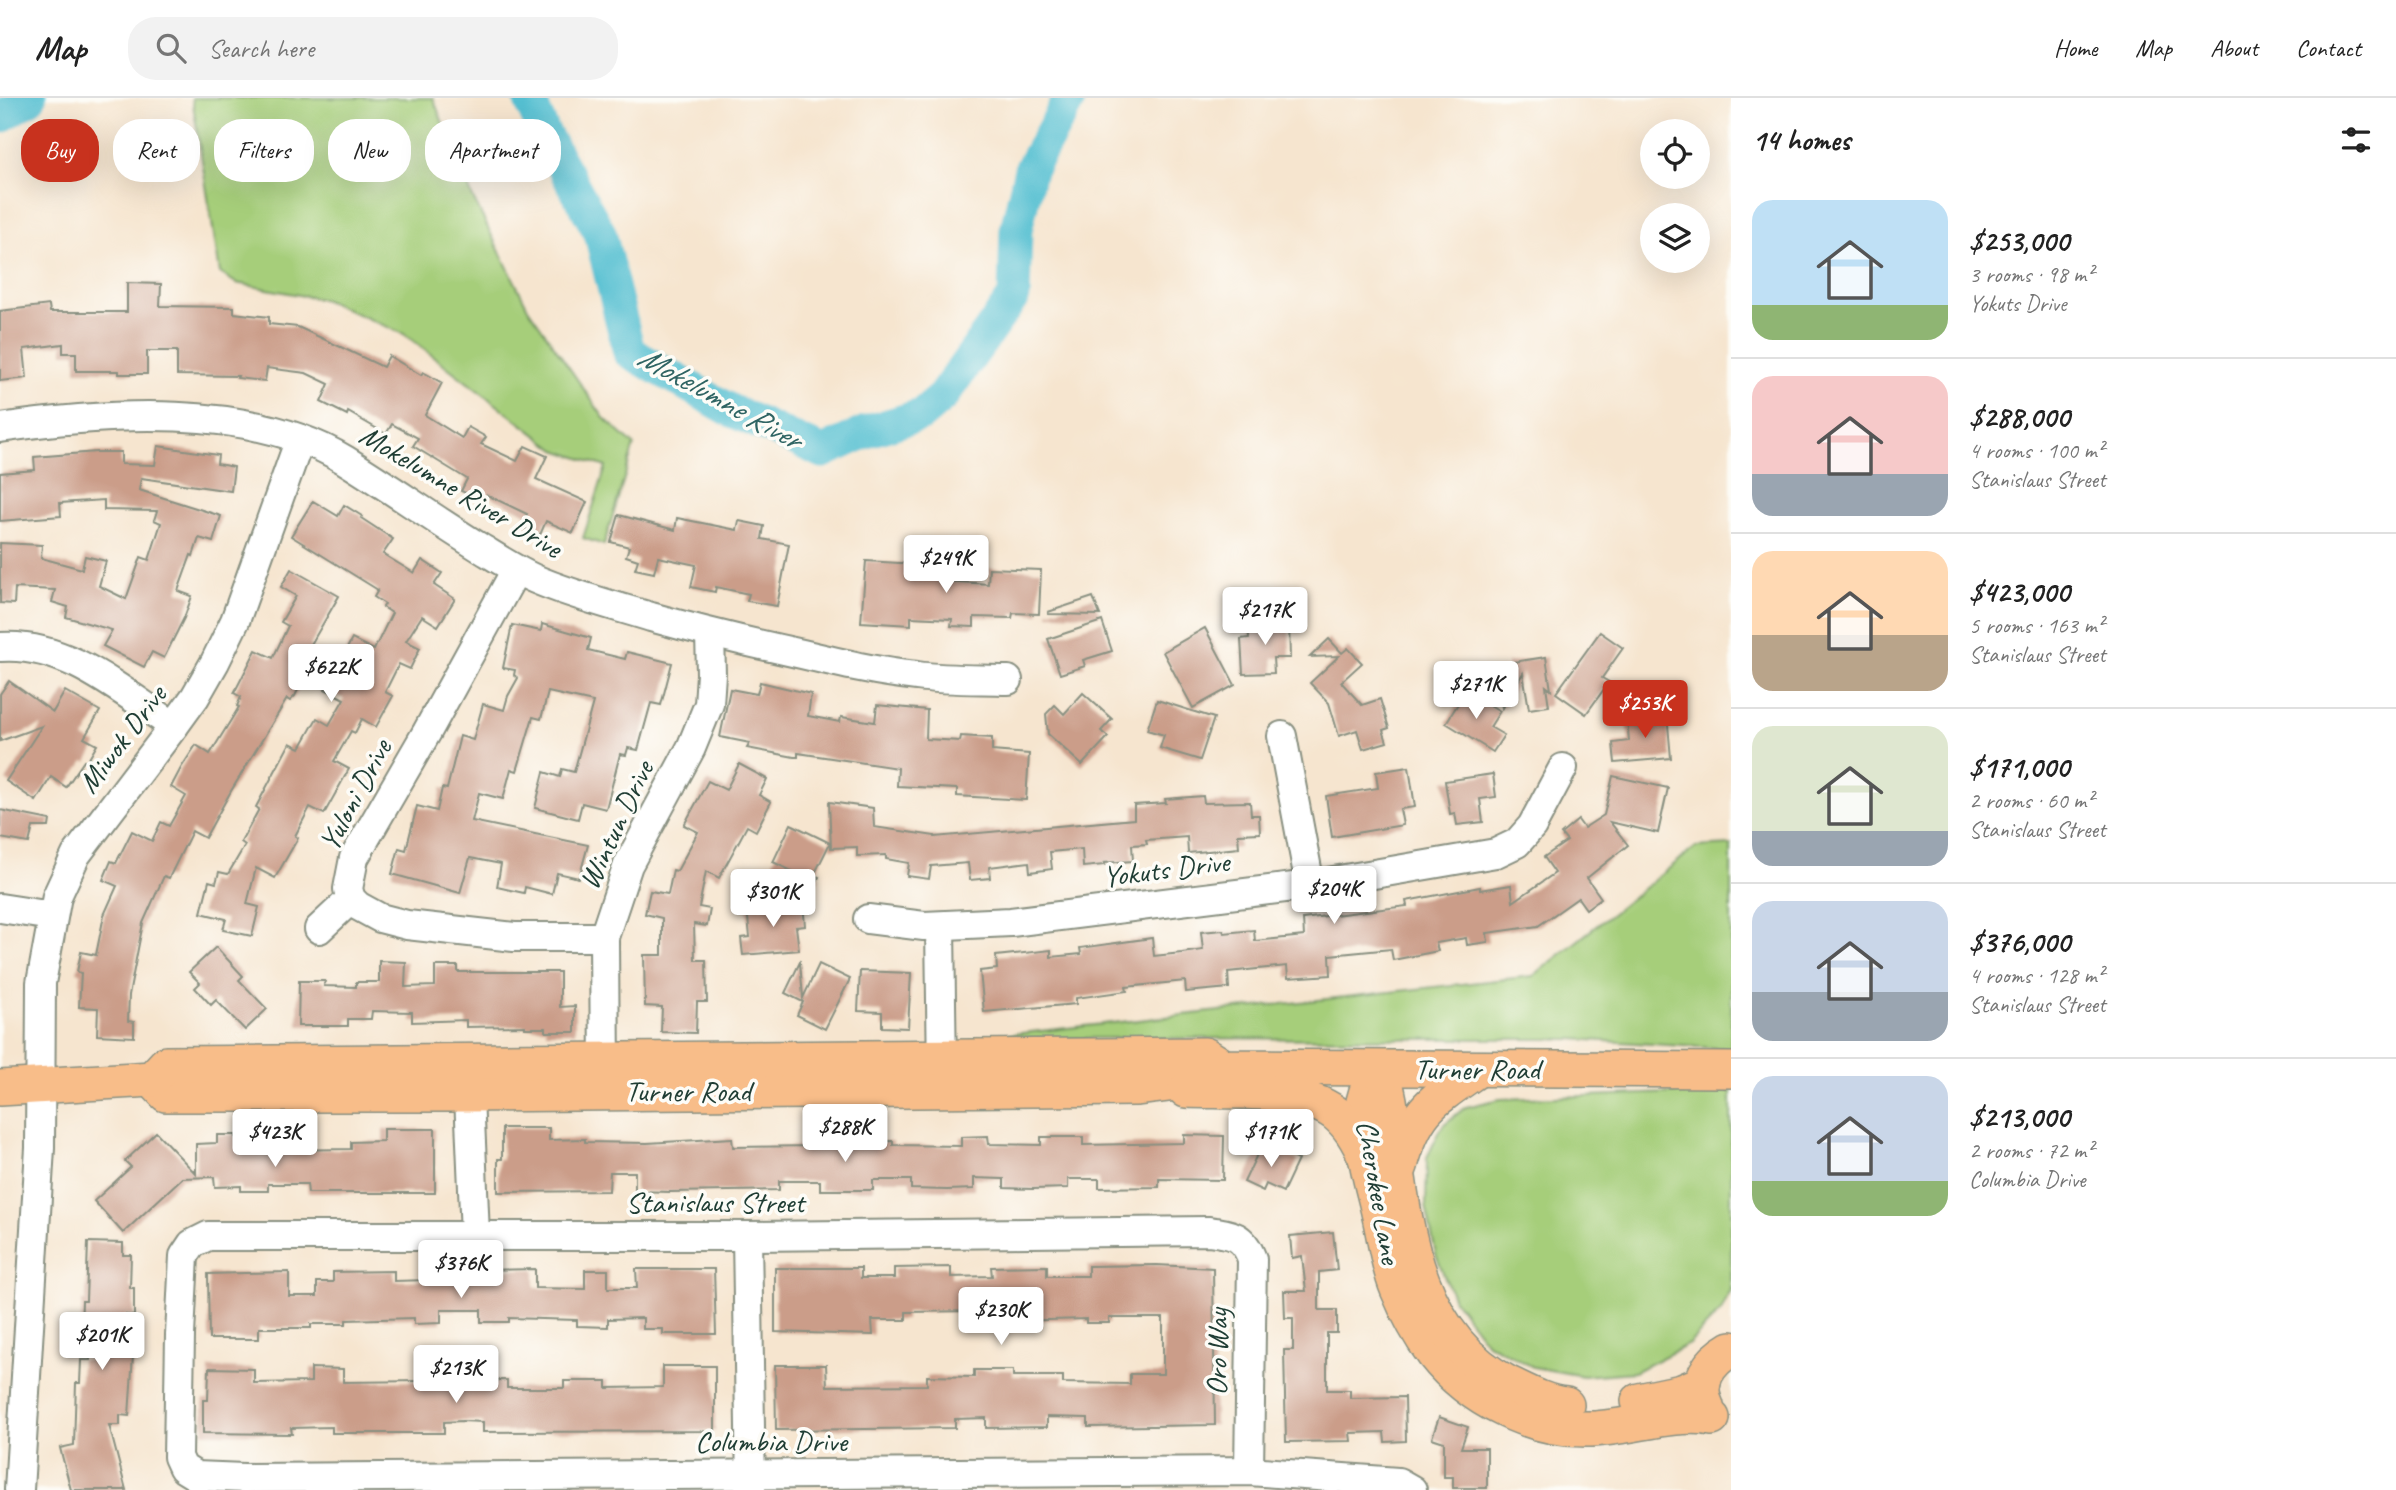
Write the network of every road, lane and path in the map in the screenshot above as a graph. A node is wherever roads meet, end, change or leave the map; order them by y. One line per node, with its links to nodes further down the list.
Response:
1 (0, 428): 2 (street, Mokelumne River Drive)
2 (300, 439): 3 (street, Mokelumne River Drive); 7 (street, Miwok Drive)
3 (516, 570): 4 (street, Mokelumne River Drive); 11 (street, Yuloni Drive)
4 (710, 634): 6 (street, Mokelumne River Drive); 17 (street, Wintun Drive)
5 (0, 647): 7 (street)
6 (1008, 680)
7 (174, 726): 13 (street, Miwok Drive)
8 (1282, 736): 10 (street)
9 (1563, 768): 10 (street, Yokuts Drive)
10 (1310, 885): 15 (street, Yokuts Drive)
11 (352, 900): 16 (street); 17 (street, Yuloni Drive)
12 (0, 908): 13 (street)
13 (52, 916): 25 (street, Miwok Drive)
14 (868, 919): 15 (street, Yokuts Drive)
15 (940, 926): 22 (street)
16 (319, 929)
17 (604, 937): 23 (street, Wintun Drive)
18 (1224, 1067): 19 (main road, Turner Road); 22 (main road, Turner Road); 27 (main road, Turner Road)
19 (1381, 1069): 20 (main road, Turner Road); 28 (main road, Cherokee Lane)
20 (1478, 1069): 21 (main road, Turner Road); 28 (main road)
21 (1730, 1070)
22 (942, 1074): 23 (main road, Turner Road); 27 (main road, Turner Road)
23 (605, 1077): 24 (main road, Turner Road)
24 (468, 1078): 25 (main road, Turner Road); 29 (street)
25 (41, 1086): 26 (main road, Turner Road); 39 (street, Miwok Drive)
26 (0, 1088)
27 (1138, 1088): 28 (main road)
28 (1382, 1166): 34 (main road, Cherokee Lane); 35 (main road, Cherokee Lane)
29 (475, 1235): 30 (street, Stanislaus Street); 32 (street, Stanislaus Street)
30 (747, 1236): 31 (street, Stanislaus Street); 37 (street)
31 (1238, 1238): 36 (street, Oro Way)
32 (192, 1244): 37 (street, Columbia Drive)
33 (1731, 1349): 34 (main road)
34 (1703, 1383): 35 (main road, Cherokee Lane)
35 (1722, 1426)
36 (1249, 1471): 37 (street, Columbia Drive); 38 (street, Columbia Drive)
37 (751, 1482)
38 (1409, 1488)
39 (19, 1490)

